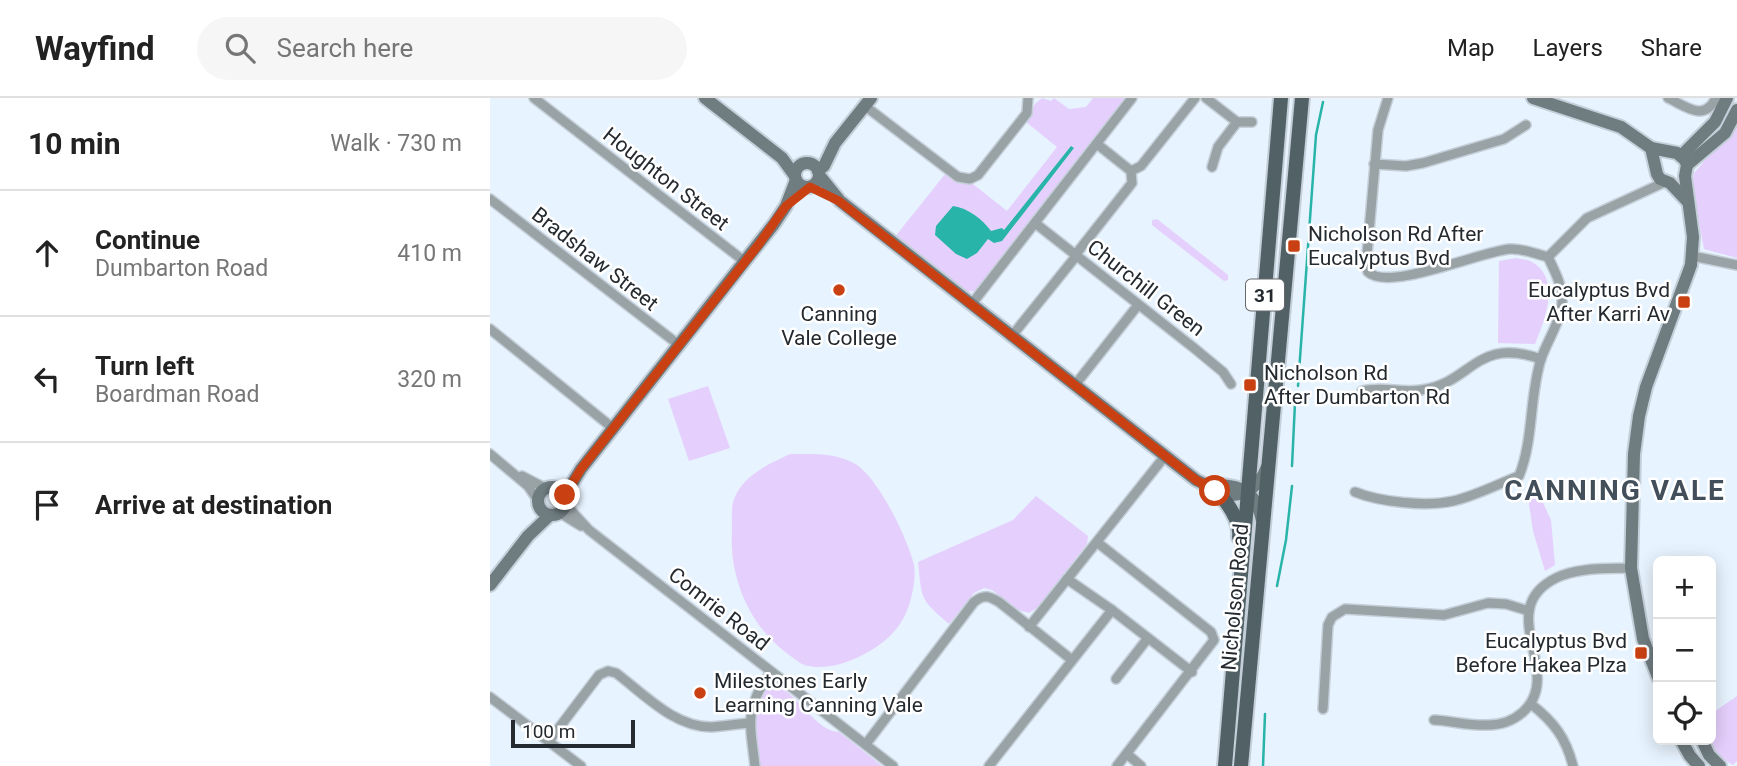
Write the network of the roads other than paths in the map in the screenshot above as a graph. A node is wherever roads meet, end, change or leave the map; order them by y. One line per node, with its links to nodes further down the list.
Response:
1 (534, 98): 34 (street, Houghton Street)
2 (705, 98): 26 (street)
3 (1028, 98): 14 (street)
4 (1132, 98): 19 (street)
5 (1195, 98): 25 (street)
6 (1206, 98): 16 (street)
7 (1281, 98): 51 (main road, Nicholson Road / 31)
8 (1302, 98): 48 (main road, Nicholson Road / 31)
9 (1388, 98): 22 (street)
10 (1533, 98): 20 (street)
11 (1668, 98): 12 (street)
12 (1716, 98)
13 (1727, 98): 23 (street)
14 (868, 102): 26 (street)
15 (1737, 110): 23 (street)
16 (1237, 122): 17 (street); 24 (street)
17 (1252, 122)
18 (1526, 125): 22 (street)
19 (1097, 144): 25 (street); 30 (street)
20 (1651, 148): 21 (street); 27 (street)
21 (1666, 152): 23 (street); 27 (street)
22 (1374, 164): 33 (street)
23 (1685, 165): 27 (street); 29 (street)
24 (1212, 167)
25 (1131, 171): 31 (street)
26 (807, 176): 34 (street); 36 (street)
27 (1662, 176): 29 (street); 33 (street)
28 (490, 199): 40 (street, Bradshaw Street)
29 (1687, 201): 32 (street)
30 (1035, 223): 31 (street, Churchill Green); 36 (street)
31 (1076, 255): 37 (street, Churchill Green); 39 (street)
32 (1692, 256): 35 (street); 56 (street)
33 (1548, 257): 41 (street)
34 (744, 261): 40 (street)
35 (1737, 265)
36 (971, 305): 39 (street)
37 (1139, 305): 42 (street, Churchill Green); 43 (street)
38 (490, 328): 45 (street)
39 (1011, 337): 43 (street)
40 (679, 345): 45 (street)
41 (1541, 359): 44 (street); 52 (street)
42 (1231, 384)
43 (1075, 385): 47 (street)
44 (1362, 391)
45 (614, 429): 53 (street)
46 (490, 454): 49 (street, Comrie Road)
47 (1165, 456): 50 (street); 55 (street)
48 (1267, 467): 51 (street); 54 (main road, Nicholson Road / 31)
49 (511, 470): 53 (street, Comrie Road); 53 (street, Comrie Road)
50 (1214, 489): 51 (street); 61 (main road)
51 (1249, 492): 54 (street); 61 (main road, Nicholson Road / 31)
52 (1355, 492)
53 (553, 502): 58 (street); 66 (street, Comrie Road)
54 (1262, 520): 86 (main road, Nicholson Road / 31)
55 (1098, 543): 57 (street); 67 (street)
56 (1631, 568): 60 (street); 65 (street)
57 (1067, 579): 59 (street); 62 (street)
58 (490, 585)
59 (1112, 610): 63 (street); 64 (street)
60 (1529, 611): 70 (street); 71 (street)
61 (1237, 618): 85 (main road, Nicholson Road / 31)
62 (1030, 627): 64 (street); 75 (street)
63 (1149, 638): 67 (street); 68 (street)
64 (1072, 660): 82 (street)
65 (1653, 664)
66 (771, 671): 73 (street); 75 (street, Comrie Road)
67 (1192, 671): 78 (street)
68 (1116, 679)
69 (490, 698): 74 (street)
70 (1531, 704): 72 (street); 87 (street)
71 (1323, 709)
72 (1434, 720)
73 (750, 723): 74 (street); 80 (street)
74 (549, 741): 79 (street)
75 (866, 744): 81 (street, Comrie Road)
76 (1684, 745): 88 (street)
77 (1704, 745): 89 (street)
78 (1126, 754): 83 (street); 84 (street)
79 (581, 766)
80 (755, 766)
81 (893, 766)
82 (989, 766)
83 (1117, 766)
84 (1141, 766)
85 (1225, 766)
86 (1241, 766)
87 (1573, 766)
88 (1699, 766)
89 (1720, 766)

